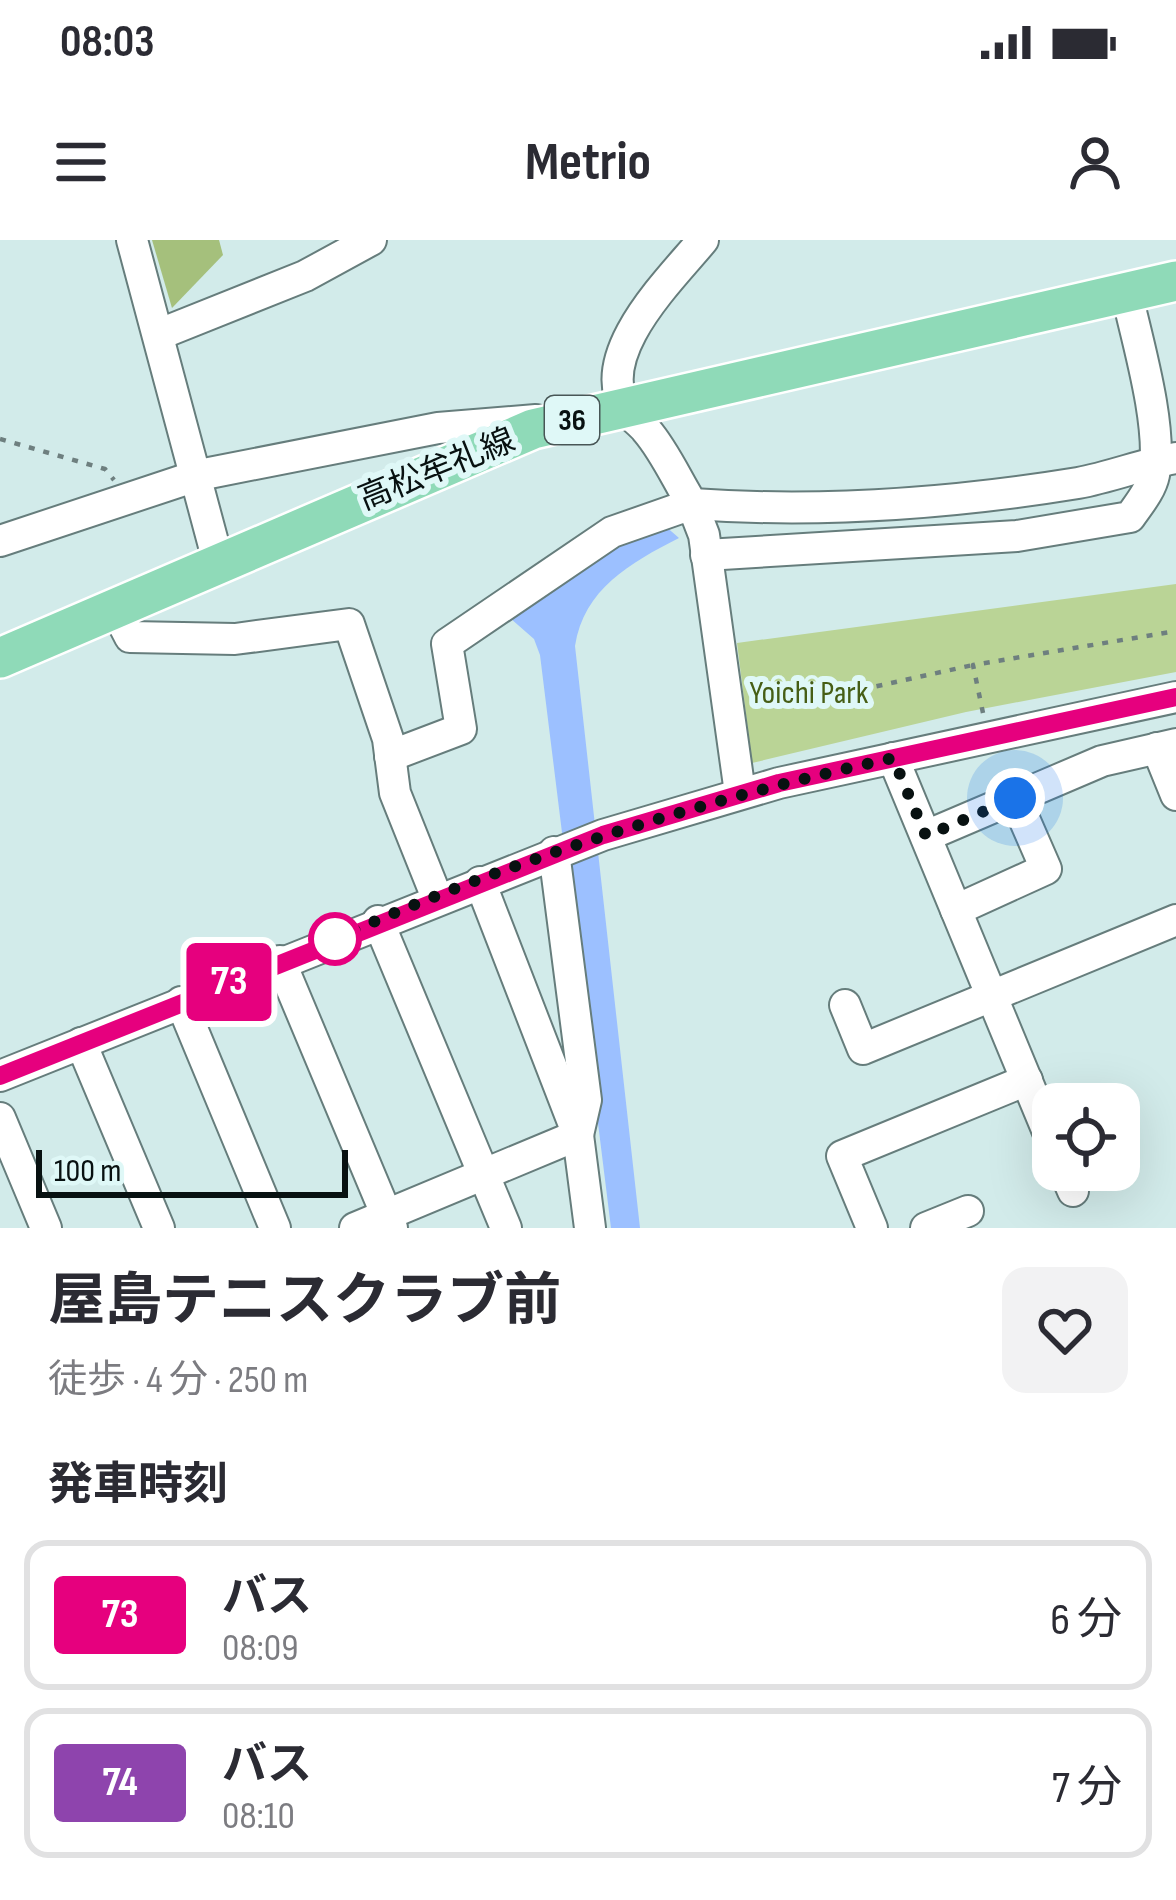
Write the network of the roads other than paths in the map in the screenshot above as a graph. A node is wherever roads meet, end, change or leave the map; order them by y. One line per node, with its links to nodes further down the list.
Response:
1 (131, 240): 6 (street)
2 (371, 240): 6 (street)
3 (703, 240): 7 (street)
4 (1176, 281): 5 (main road, 高松牟礼線 / 36)
5 (1127, 295): 7 (main road, 高松牟礼線 / 36); 9 (street)
6 (160, 334): 10 (street)
7 (625, 408): 8 (main road, 高松牟礼線 / 36); 11 (street)
8 (566, 421): 10 (street); 14 (main road, 高松牟礼線 / 36)
9 (1166, 460): 11 (street); 13 (street)
10 (199, 475): 12 (street); 14 (street)
11 (692, 503): 13 (street); 19 (street)
12 (0, 541)
13 (706, 555): 21 (street)
14 (218, 561): 15 (main road, 高松牟礼線 / 36)
15 (115, 608): 16 (main road, 高松牟礼線 / 36); 19 (street)
16 (0, 658)
17 (1176, 698): 20 (street)
18 (1166, 746): 22 (street); 23 (street)
19 (390, 756): 27 (street)
20 (893, 758): 21 (street); 24 (street)
21 (740, 793): 25 (street)
22 (1176, 795)
23 (1015, 798): 24 (street); 28 (street)
24 (926, 836): 28 (street)
25 (558, 851): 26 (street); 40 (street)
26 (480, 882): 27 (street); 40 (street)
27 (437, 898): 30 (street)
28 (956, 910): 32 (street)
29 (1176, 920): 32 (street)
30 (378, 921): 31 (street); 41 (street)
31 (280, 961): 33 (street); 43 (street)
32 (992, 996): 34 (street); 37 (street)
33 (181, 1002): 35 (street); 46 (street)
34 (845, 1005)
35 (81, 1043): 36 (street); 45 (street)
36 (0, 1076)
37 (1027, 1080): 38 (street); 50 (street)
38 (1032, 1092)
39 (0, 1118): 44 (street)
40 (578, 1135): 41 (street); 49 (street)
41 (484, 1175): 43 (street); 48 (street)
42 (968, 1210): 51 (street)
43 (389, 1221): 47 (street)
44 (46, 1228)
45 (159, 1228)
46 (275, 1228)
47 (355, 1228)
48 (506, 1228)
49 (590, 1228)
50 (872, 1228)
51 (926, 1228)

